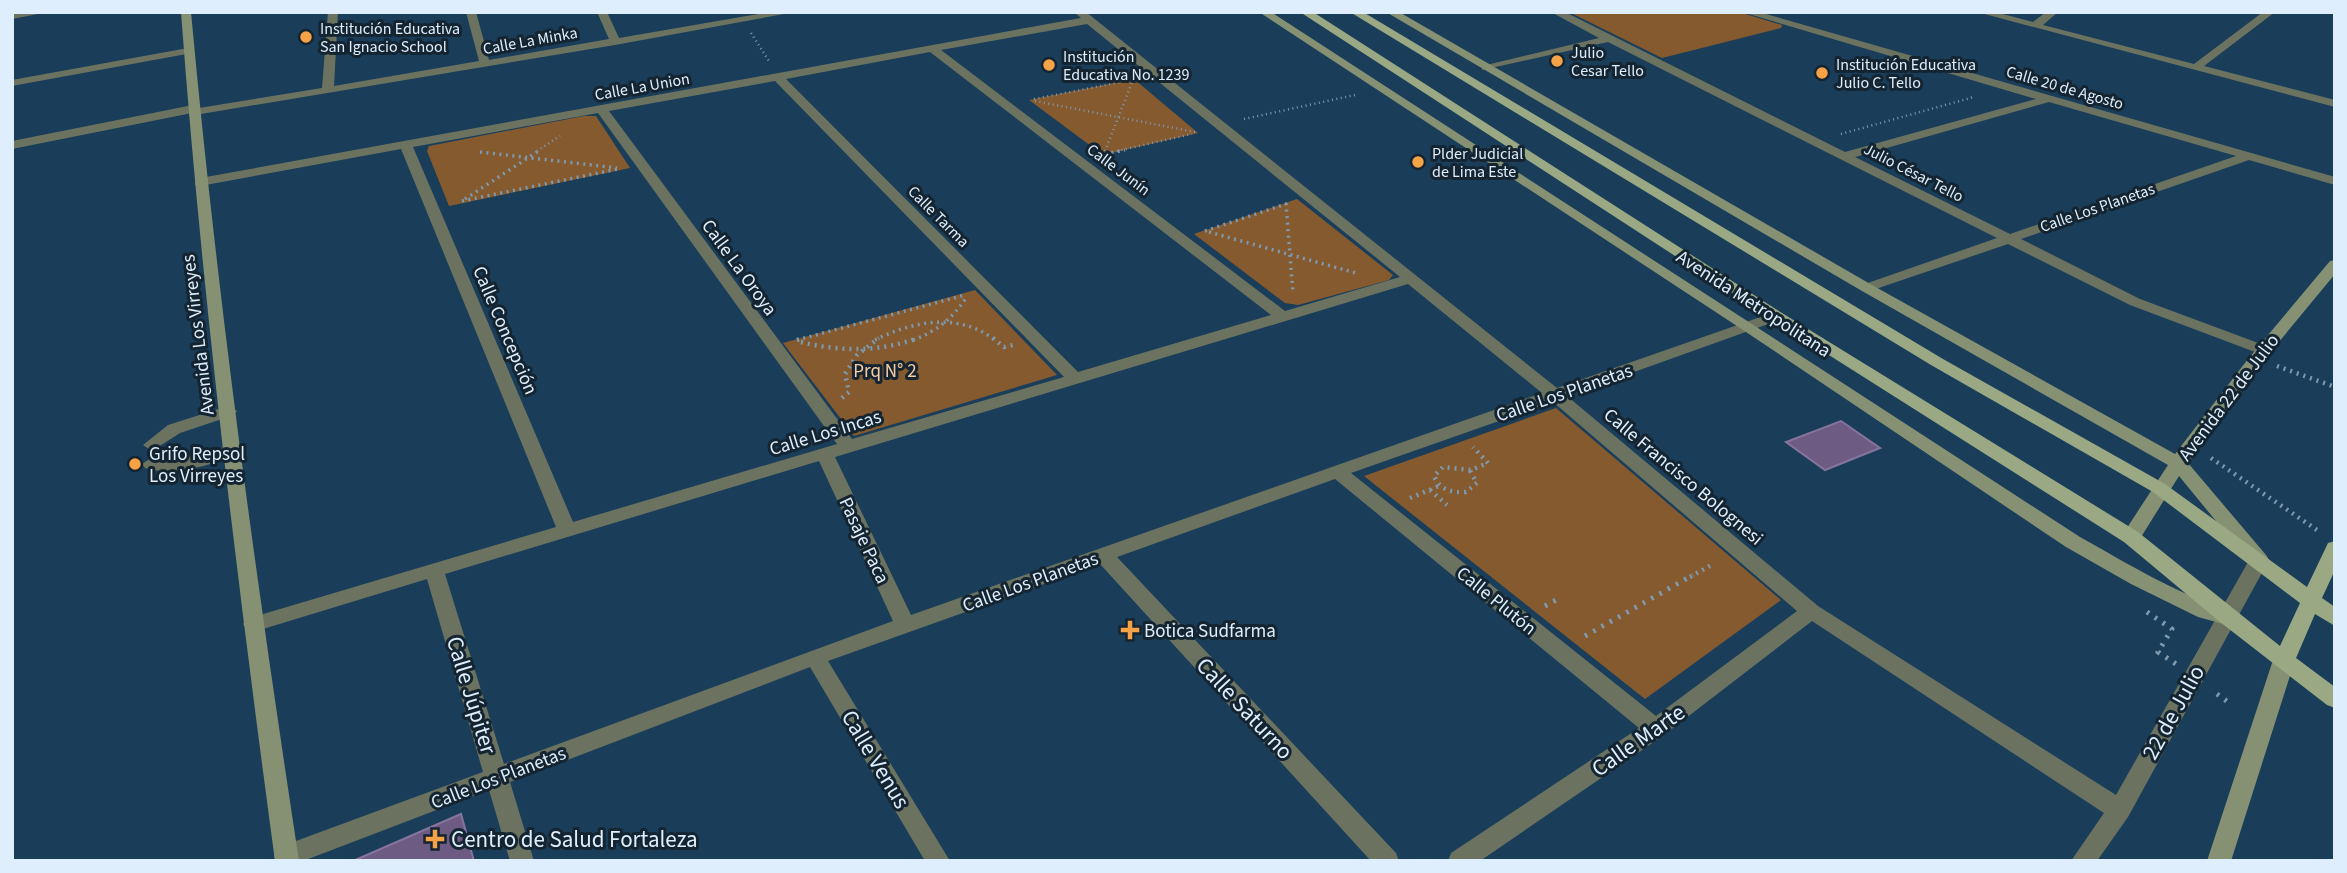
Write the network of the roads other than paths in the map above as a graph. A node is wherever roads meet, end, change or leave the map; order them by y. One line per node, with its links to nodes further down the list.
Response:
1 (34, 12): 16 (street)
2 (186, 12): 22 (street, Avenida Los Virreyes)
3 (333, 12): 28 (street)
4 (471, 12): 23 (street)
5 (603, 12): 20 (street)
6 (1264, 12): 45 (street, Avenida Metropolitana)
7 (1305, 12): 43 (main road, Avenida Metropolitana)
8 (1355, 12): 57 (main road)
9 (1391, 12): 24 (street)
10 (1556, 12): 19 (street, Julio César Tello)
11 (1747, 12): 29 (street, Calle 20 de Agosto)
12 (1982, 12): 18 (street)
13 (2053, 12): 18 (street)
14 (2270, 12): 25 (street)
15 (782, 13): 20 (street, Calle La Minka)
16 (12, 16)
17 (1084, 16): 21 (street, Calle La Union); 41 (street, Calle Francisco Bolognesi)
18 (2034, 26): 25 (street)
19 (1608, 39): 24 (street); 35 (street, Julio César Tello)
20 (615, 42): 23 (street, Calle La Minka)
21 (933, 49): 26 (street, Calle La Union); 44 (street, Calle Junín)
22 (188, 51): 27 (street); 32 (street, Avenida Los Virreyes)
23 (485, 64): 28 (street, Calle La Minka)
24 (1486, 68): 42 (street)
25 (2194, 68): 30 (street)
26 (778, 77): 31 (street, Calle La Union); 47 (street, Calle Tarma)
27 (12, 83)
28 (328, 90): 32 (street, Calle La Minka)
29 (2049, 99): 35 (street); 36 (street, Calle 20 de Agosto)
30 (2335, 104)
31 (601, 109): 34 (street, Calle La Union); 51 (street, Calle La Oroya)
32 (193, 111): 33 (street, Calle La Minka); 38 (street, Avenida Los Virreyes)
33 (12, 145)
34 (406, 145): 38 (street, Calle La Union); 58 (street, Calle Concepción)
35 (1843, 156): 39 (street, Julio César Tello)
36 (2249, 156): 37 (street, Calle 20 de Agosto); 39 (street, Calle Los Planetas)
37 (2335, 181)
38 (200, 182): 49 (street, Avenida Los Virreyes)
39 (2008, 239): 42 (street, Calle Los Planetas); 46 (street, Julio César Tello)
40 (2335, 264): 46 (street, Avenida 22 de Julio)
41 (1410, 279): 44 (street, Calle Los Incas); 48 (street, Calle Francisco Bolognesi)
42 (1867, 288): 54 (street)
43 (1777, 316): 45 (street, Calle Los Planetas); 59 (main road, Avenida Metropolitana)
44 (1283, 317): 47 (street, Calle Los Incas)
45 (1749, 327): 48 (street, Calle Los Planetas); 66 (street, Avenida Metropolitana)
46 (2259, 354): 54 (street, Avenida 22 de Julio)
47 (1075, 379): 51 (street, Calle Los Incas)
48 (1555, 395): 56 (street, Calle Los Planetas); 65 (street, Calle Francisco Bolognesi)
49 (228, 411): 50 (street); 52 (street, Avenida Los Virreyes)
50 (152, 444)
51 (848, 447): 53 (street, Calle Los Incas)
52 (232, 451): 55 (street); 68 (street, Avenida Los Virreyes)
53 (825, 454): 58 (street, Calle Los Incas); 69 (street, Pasaje Paca)
54 (2178, 463): 57 (street, Avenida 22 de Julio); 62 (street)
55 (151, 464)
56 (1338, 472): 61 (street, Calle Los Planetas); 73 (street, Calle Plutón)
57 (2159, 488): 59 (street, Avenida 22 de Julio); 62 (main road)
58 (567, 531): 63 (street, Calle Los Incas)
59 (2131, 537): 66 (main road, Avenida Metropolitana)
60 (2335, 548): 64 (main road)
61 (1102, 555): 69 (street, Calle Los Planetas); 79 (street, Calle Saturno)
62 (2259, 560): 64 (main road); 66 (street, 22 de Julio)
63 (434, 570): 68 (street, Calle Los Incas); 74 (street, Calle Júpiter)
64 (2310, 599): 67 (main road); 71 (main road)
65 (1811, 611): 73 (street, Calle Marte); 75 (street, Calle Francisco Bolognesi)
66 (2227, 617): 71 (main road, Avenida Metropolitana); 75 (street, 22 de Julio)
67 (2335, 618)
68 (253, 624): 76 (street, Avenida Los Virreyes)
69 (905, 625): 70 (street, Calle Los Planetas)
70 (815, 657): 74 (street, Calle Los Planetas); 78 (street, Calle Venus)
71 (2284, 660): 72 (main road, Avenida Metropolitana); 82 (street)
72 (2335, 699)
73 (1656, 729): 80 (street, Calle Marte)
74 (497, 777): 76 (street, Calle Los Planetas); 77 (street, Calle Júpiter)
75 (2120, 810): 81 (street, 22 de Julio)
76 (287, 858)
77 (522, 861)
78 (938, 861)
79 (1387, 861)
80 (1460, 861)
81 (2083, 861)
82 (2219, 861)

